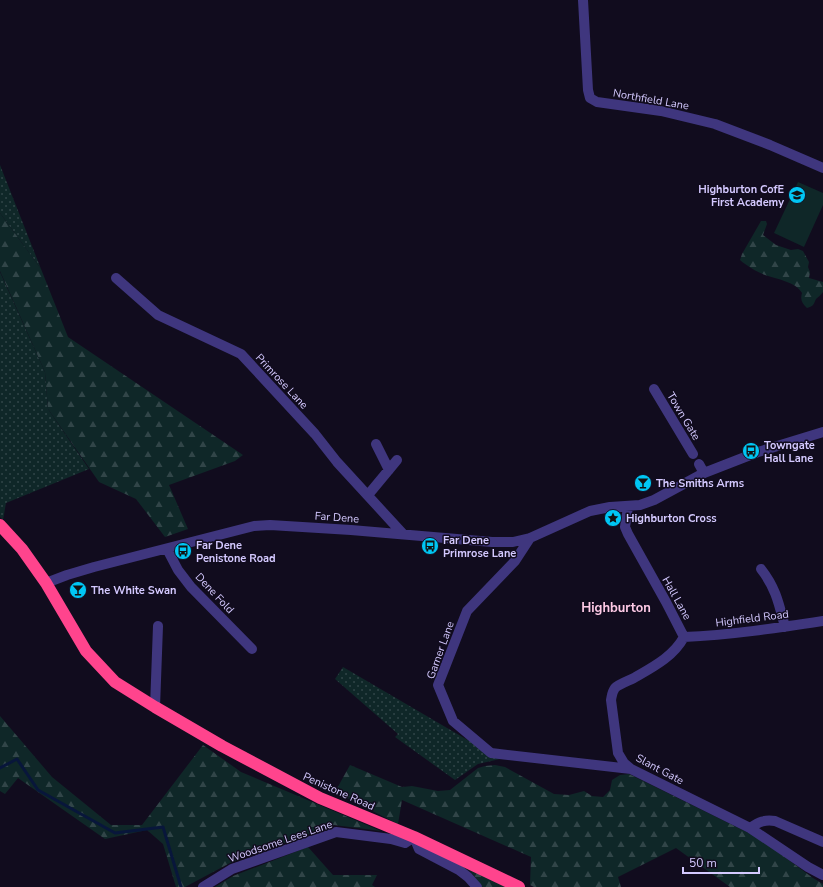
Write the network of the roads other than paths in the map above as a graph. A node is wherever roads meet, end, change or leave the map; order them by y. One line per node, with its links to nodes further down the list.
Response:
1 (583, 0): 2 (street, Northfield Lane)
2 (823, 168)
3 (116, 278): 10 (street, Primrose Lane)
4 (654, 389): 7 (street, Town Gate)
5 (823, 432): 11 (street)
6 (376, 444): 9 (street)
7 (693, 454)
8 (397, 460): 9 (street)
9 (389, 470): 10 (street)
10 (368, 495): 13 (street, Primrose Lane)
11 (628, 507): 14 (street, Far Dene); 21 (street, Hall Lane)
12 (0, 525): 17 (highway, Penistone Road)
13 (403, 534): 14 (street, Far Dene); 15 (street, Far Dene)
14 (530, 538): 25 (street, Garner Lane)
15 (166, 549): 17 (street, Far Dene); 22 (street, Dene Fold)
16 (761, 569): 20 (street)
17 (46, 583): 24 (highway, Penistone Road)
18 (823, 621): 20 (street, Highfield Road)
19 (158, 626): 24 (street)
20 (785, 627): 21 (street, Highfield Road)
21 (684, 637): 23 (street, Hall Lane)
22 (252, 649)
23 (612, 693): 25 (street, Slant Gate)
24 (155, 707): 27 (highway, Penistone Road)
25 (631, 769): 26 (street, Slant Gate)
26 (750, 828): 28 (street); 29 (street, Slant Gate)
27 (414, 838): 30 (street, Woodsome Lees Lane); 31 (street); 32 (highway, Penistone Road)
28 (823, 842)
29 (823, 875)
30 (203, 887)
31 (476, 887)
32 (519, 887)

